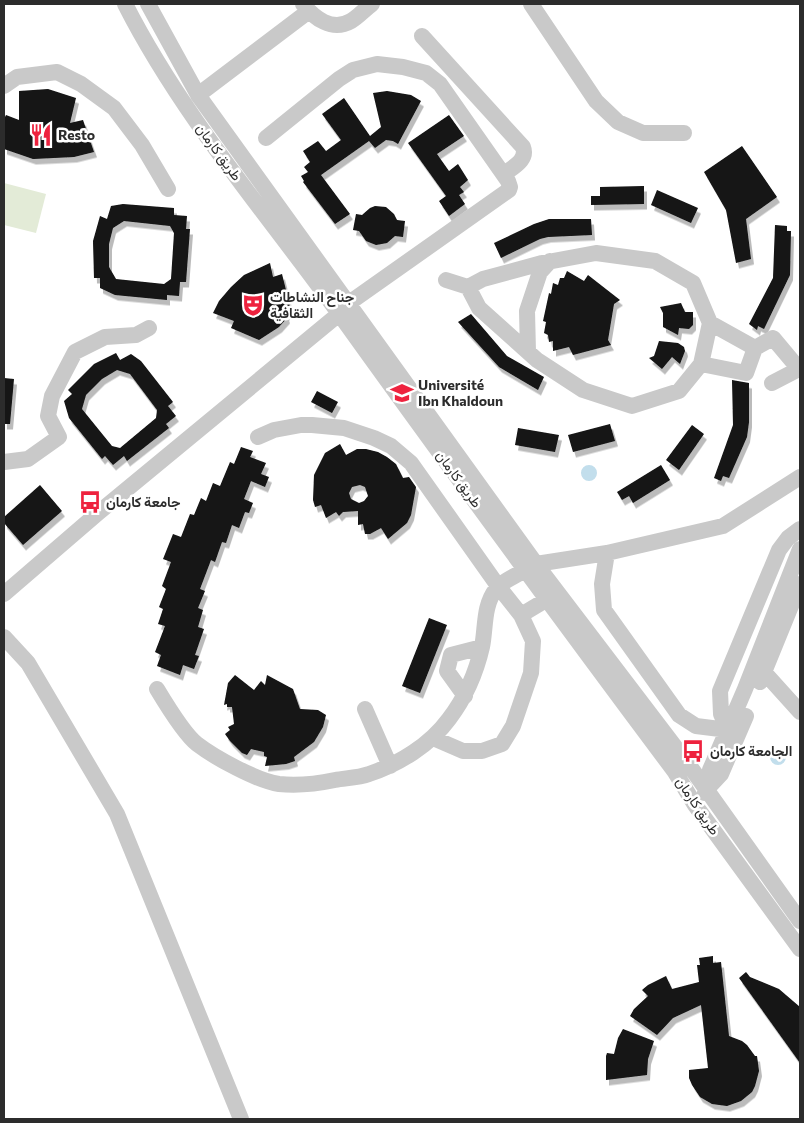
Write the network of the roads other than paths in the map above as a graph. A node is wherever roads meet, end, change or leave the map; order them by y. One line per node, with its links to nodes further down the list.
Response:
1 (125, 4): 18 (street, طريق كارمان)
2 (148, 4): 8 (street, طريق كارمان)
3 (372, 4): 5 (street)
4 (531, 4): 11 (street)
5 (306, 8): 8 (street)
6 (422, 36): 9 (street)
7 (4, 86): 14 (street)
8 (198, 95): 18 (street, طريق كارمان)
9 (485, 106): 10 (street); 13 (street)
10 (465, 119): 12 (street); 13 (street)
11 (684, 133)
12 (266, 138)
13 (504, 174): 18 (street)
14 (168, 189)
15 (550, 262): 17 (street); 19 (street); 22 (street)
16 (446, 280): 17 (street)
17 (468, 287): 22 (street)
18 (344, 308): 32 (street, طريق كارمان); 35 (street)
19 (710, 323): 21 (street); 23 (street)
20 (149, 328): 27 (street)
21 (755, 348): 23 (street); 24 (street)
22 (528, 352): 23 (street)
23 (700, 364)
24 (800, 369): 25 (street)
25 (772, 383)
26 (258, 437): 34 (street)
27 (4, 462)
28 (800, 477): 31 (street)
29 (800, 529): 45 (street)
30 (800, 549): 45 (street)
31 (607, 553): 32 (street); 45 (street)
32 (530, 567): 34 (street); 36 (street, طريق كارمان); 48 (street, طريق كارمان)
33 (800, 584): 40 (street)
34 (498, 586): 37 (street); 39 (street)
35 (4, 594)
36 (546, 600): 37 (street); 49 (street, طريق كارمان)
37 (522, 616): 46 (street)
38 (4, 637): 52 (street)
39 (482, 647): 42 (street); 42 (street)
40 (764, 672): 44 (street); 48 (street)
41 (157, 689): 47 (street)
42 (465, 696): 46 (street)
43 (365, 709): 47 (street)
44 (800, 712)
45 (728, 730): 48 (street)
46 (433, 738): 47 (street)
47 (390, 766)
48 (707, 790): 49 (street); 50 (street, طريق كارمان)
49 (692, 799): 51 (street, طريق كارمان)
50 (800, 921)
51 (800, 949)
52 (241, 1119)

